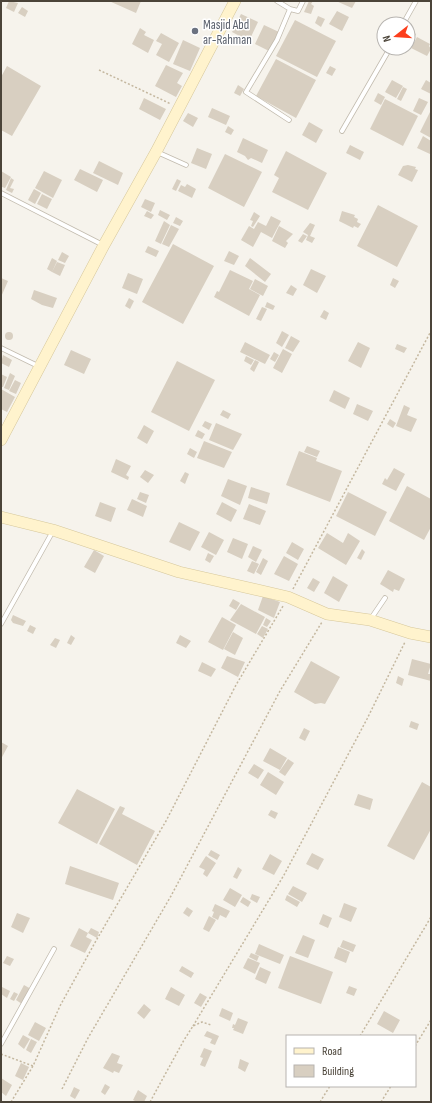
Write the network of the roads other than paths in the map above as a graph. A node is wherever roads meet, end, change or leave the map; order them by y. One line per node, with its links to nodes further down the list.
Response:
1 (235, 1): 10 (main road)
2 (277, 1): 5 (lane)
3 (303, 1): 5 (lane)
4 (416, 1): 6 (lane)
5 (290, 9): 8 (lane)
6 (408, 16)
7 (385, 56): 9 (lane)
8 (289, 120)
9 (342, 131)
10 (156, 152): 11 (lane); 13 (main road)
11 (186, 165)
12 (1, 193): 13 (lane)
13 (104, 245): 15 (main road)
14 (1, 348): 15 (lane)
15 (40, 367): 16 (main road)
16 (1, 440)
17 (1, 518): 18 (main road)
18 (53, 530): 20 (main road); 21 (lane)
19 (385, 598): 20 (lane)
20 (370, 620): 22 (main road)
21 (1, 624)
22 (431, 637)
23 (54, 949): 24 (lane)
24 (1, 1044)

